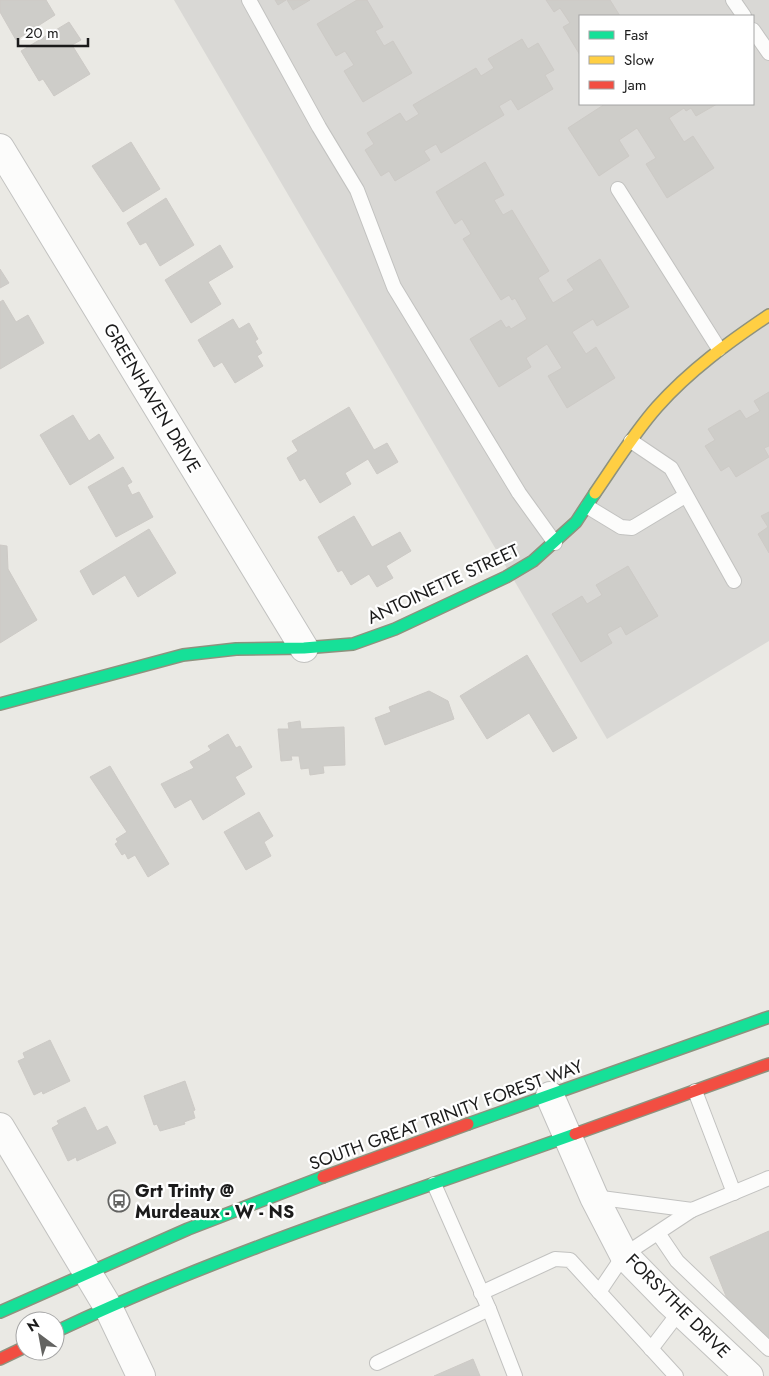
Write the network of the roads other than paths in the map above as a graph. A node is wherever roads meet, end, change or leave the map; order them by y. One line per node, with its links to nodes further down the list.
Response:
1 (249, 0): 13 (lane)
2 (734, 0): 3 (lane)
3 (743, 15)
4 (754, 31): 5 (lane)
5 (769, 53)
6 (0, 148): 15 (street, GREENHAVEN DRIVE)
7 (618, 189): 9 (lane)
8 (769, 314): 9 (main road, ANTOINETTE STREET)
9 (719, 349): 10 (main road, ANTOINETTE STREET)
10 (631, 441): 11 (lane); 12 (main road, ANTOINETTE STREET)
11 (685, 496): 12 (lane); 14 (lane)
12 (588, 507): 13 (main road, ANTOINETTE STREET)
13 (555, 543): 15 (main road, ANTOINETTE STREET)
14 (734, 581)
15 (304, 648): 16 (main road, ANTOINETTE STREET)
16 (0, 704)
17 (769, 1017): 20 (main road, SOUTH GREAT TRINITY FOREST WAY)
18 (769, 1064): 19 (main road)
19 (695, 1090): 22 (main road); 25 (lane)
20 (550, 1096): 22 (street, FORSYTHE DRIVE); 30 (main road, SOUTH GREAT TRINITY FOREST WAY)
21 (0, 1127): 30 (street)
22 (566, 1137): 24 (main road); 26 (street, FORSYTHE DRIVE)
23 (769, 1178): 25 (lane)
24 (434, 1184): 32 (lane); 33 (main road)
25 (734, 1193): 27 (lane)
26 (594, 1196): 27 (lane); 29 (street, FORSYTHE DRIVE)
27 (692, 1210): 28 (lane)
28 (658, 1233): 29 (lane); 39 (lane)
29 (624, 1255): 31 (lane); 35 (street, FORSYTHE DRIVE)
30 (87, 1271): 33 (street); 36 (main road, SOUTH GREAT TRINITY FOREST WAY)
31 (599, 1292): 32 (lane); 38 (lane)
32 (481, 1293): 34 (lane)
33 (108, 1307): 37 (main road); 43 (street)
34 (489, 1310): 42 (lane); 44 (lane)
35 (680, 1311): 38 (lane); 46 (street, FORSYTHE DRIVE)
36 (0, 1312)
37 (65, 1327)
38 (651, 1349): 45 (lane)
39 (769, 1349)
40 (15, 1352): 41 (main road)
41 (0, 1359)
42 (377, 1363)
43 (141, 1376)
44 (516, 1376)
45 (676, 1376)
46 (750, 1376)

